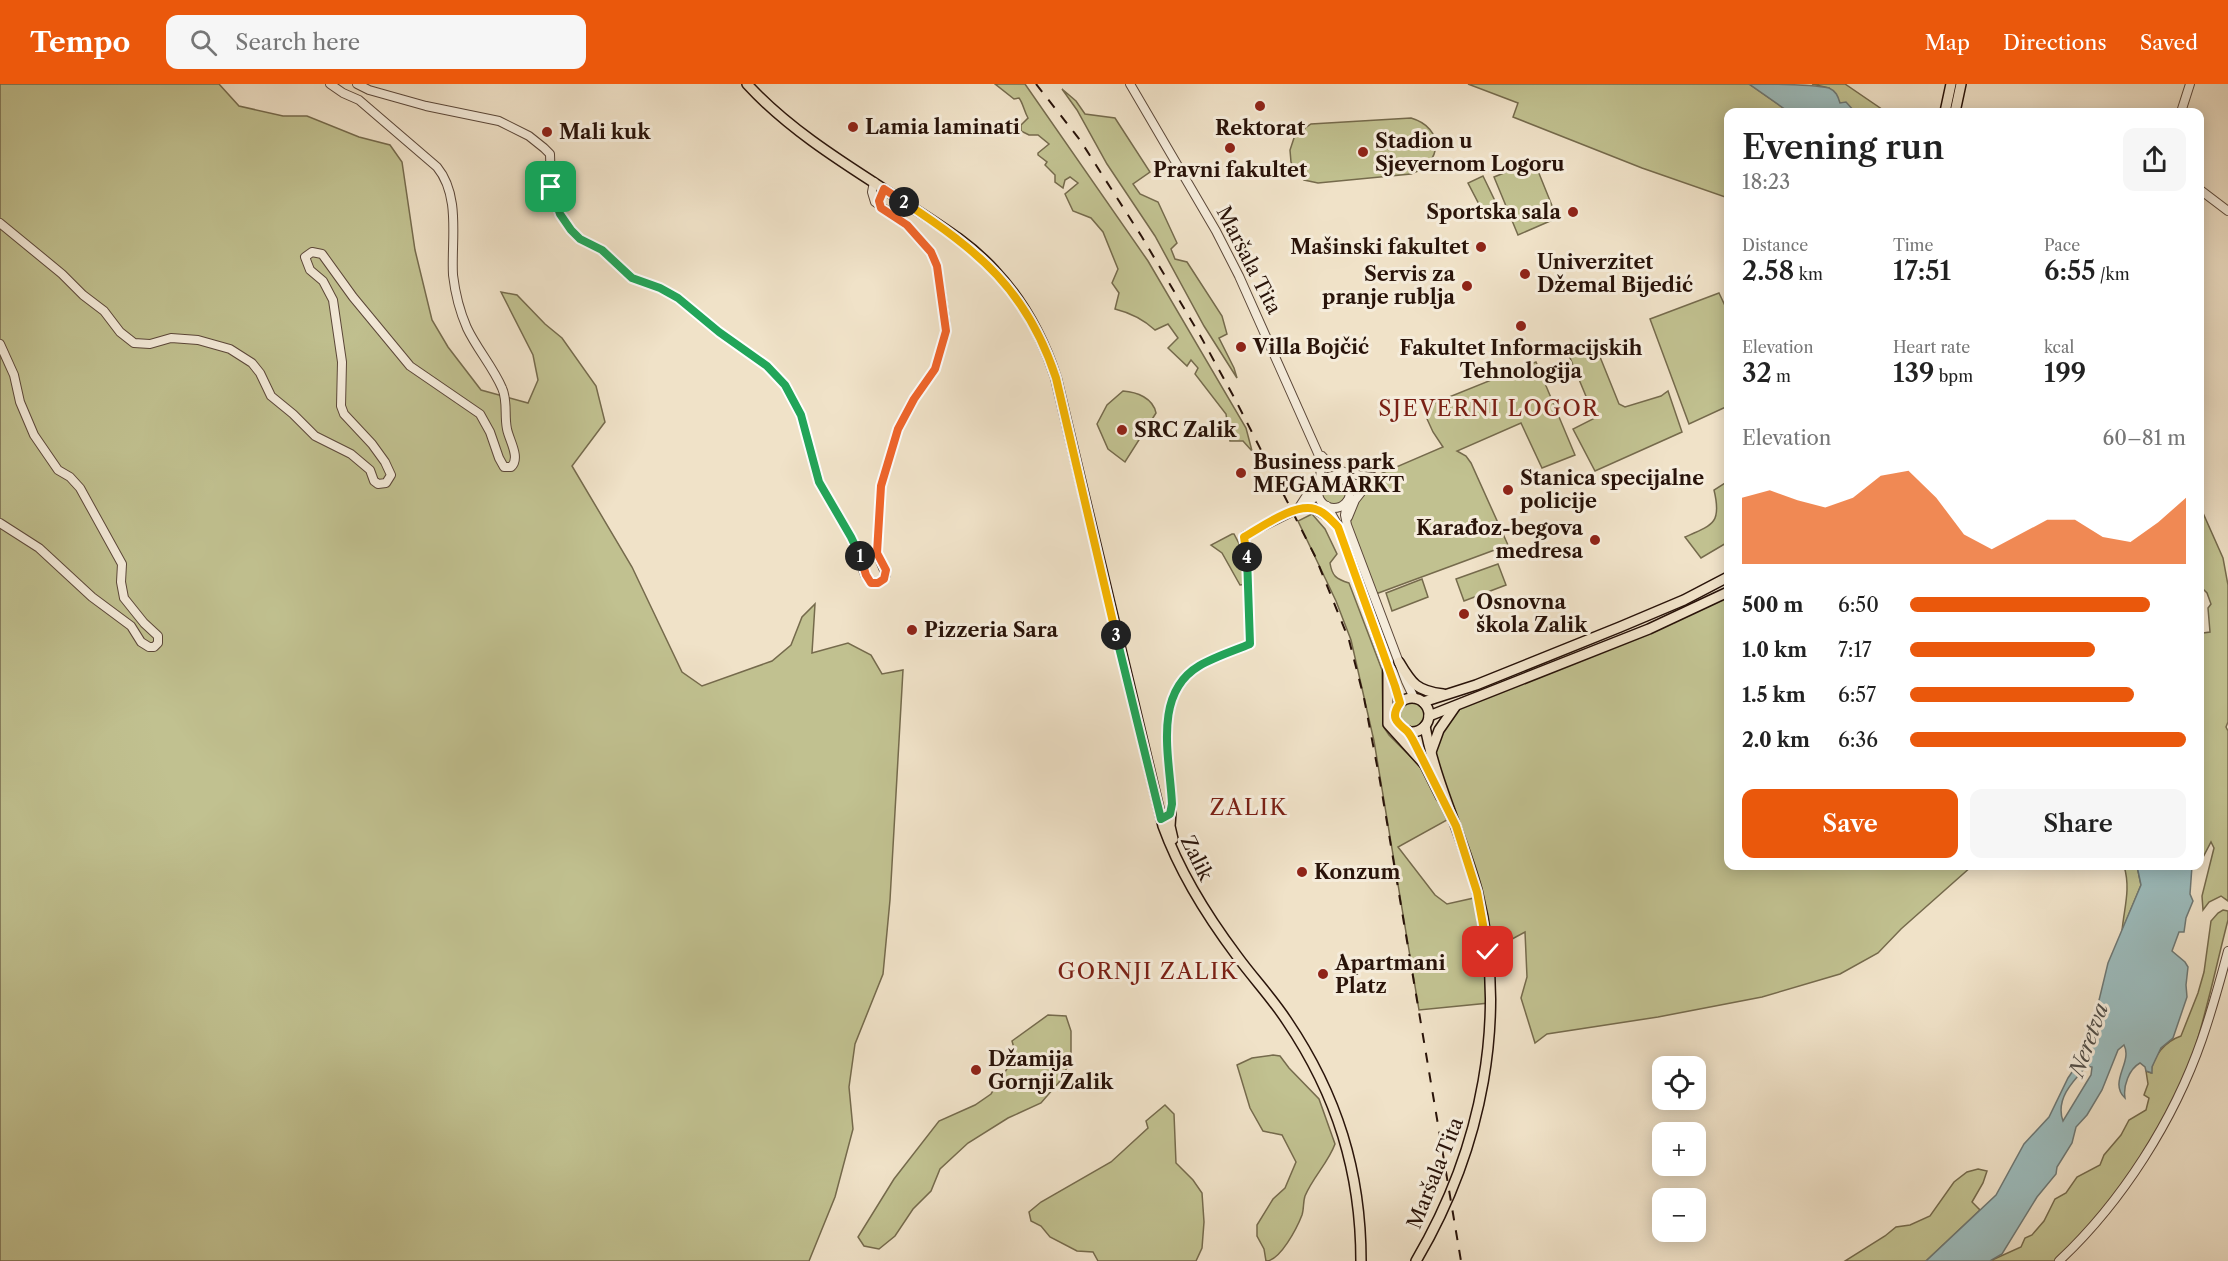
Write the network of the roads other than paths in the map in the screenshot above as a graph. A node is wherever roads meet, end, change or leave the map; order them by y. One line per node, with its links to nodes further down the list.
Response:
1 (330, 84): 16 (street)
2 (357, 84): 14 (street)
3 (747, 84): 11 (main road, Zalik)
4 (1130, 84): 18 (street, Maršala Tita)
5 (1951, 84): 8 (main road)
6 (1960, 84): 9 (main road)
7 (2190, 84): 10 (street)
8 (1946, 108)
9 (1956, 108)
10 (2182, 108)
11 (874, 182): 12 (main road, Zalik); 14 (street)
12 (884, 189): 14 (street); 44 (main road, Zalik)
13 (2204, 193): 15 (street)
14 (881, 208)
15 (2228, 212)
16 (0, 223)
17 (0, 344): 27 (street)
18 (1317, 450): 19 (street, Maršala Tita); 26 (street); 28 (street)
19 (1321, 460): 20 (street, Maršala Tita); 21 (street, Maršala Tita)
20 (1339, 476): 21 (street); 23 (street)
21 (1320, 483): 22 (street)
22 (1318, 493): 24 (street); 25 (street)
23 (1347, 502): 25 (street); 28 (street)
24 (1308, 504): 25 (street); 26 (street)
25 (1326, 506): 29 (street)
26 (1298, 508): 29 (street); 43 (street)
27 (0, 522)
28 (1347, 525): 32 (street)
29 (1338, 527): 33 (street)
30 (1724, 579): 34 (main road)
31 (1724, 594): 37 (main road)
32 (1399, 662): 34 (main road); 35 (street)
33 (1388, 666): 36 (street); 42 (main road)
34 (1448, 694): 35 (main road)
35 (1419, 700): 36 (main road); 38 (main road)
36 (1400, 703): 40 (main road)
37 (1457, 705): 38 (main road); 41 (main road)
38 (1429, 716): 39 (main road)
39 (1425, 726): 40 (main road); 41 (main road, Maršala Tita)
40 (1408, 731): 42 (main road, Maršala Tita)
41 (1431, 752): 45 (main road, Maršala Tita)
42 (1426, 766): 45 (main road, Maršala Tita)
43 (1171, 812): 44 (street); 46 (main road)
44 (1161, 819): 46 (main road, Zalik)
45 (1456, 826): 49 (main road, Maršala Tita)
46 (1187, 880): 48 (main road, Zalik)
47 (2228, 951): 50 (street)
48 (1361, 1261)
49 (1417, 1261)
50 (2059, 1261)

